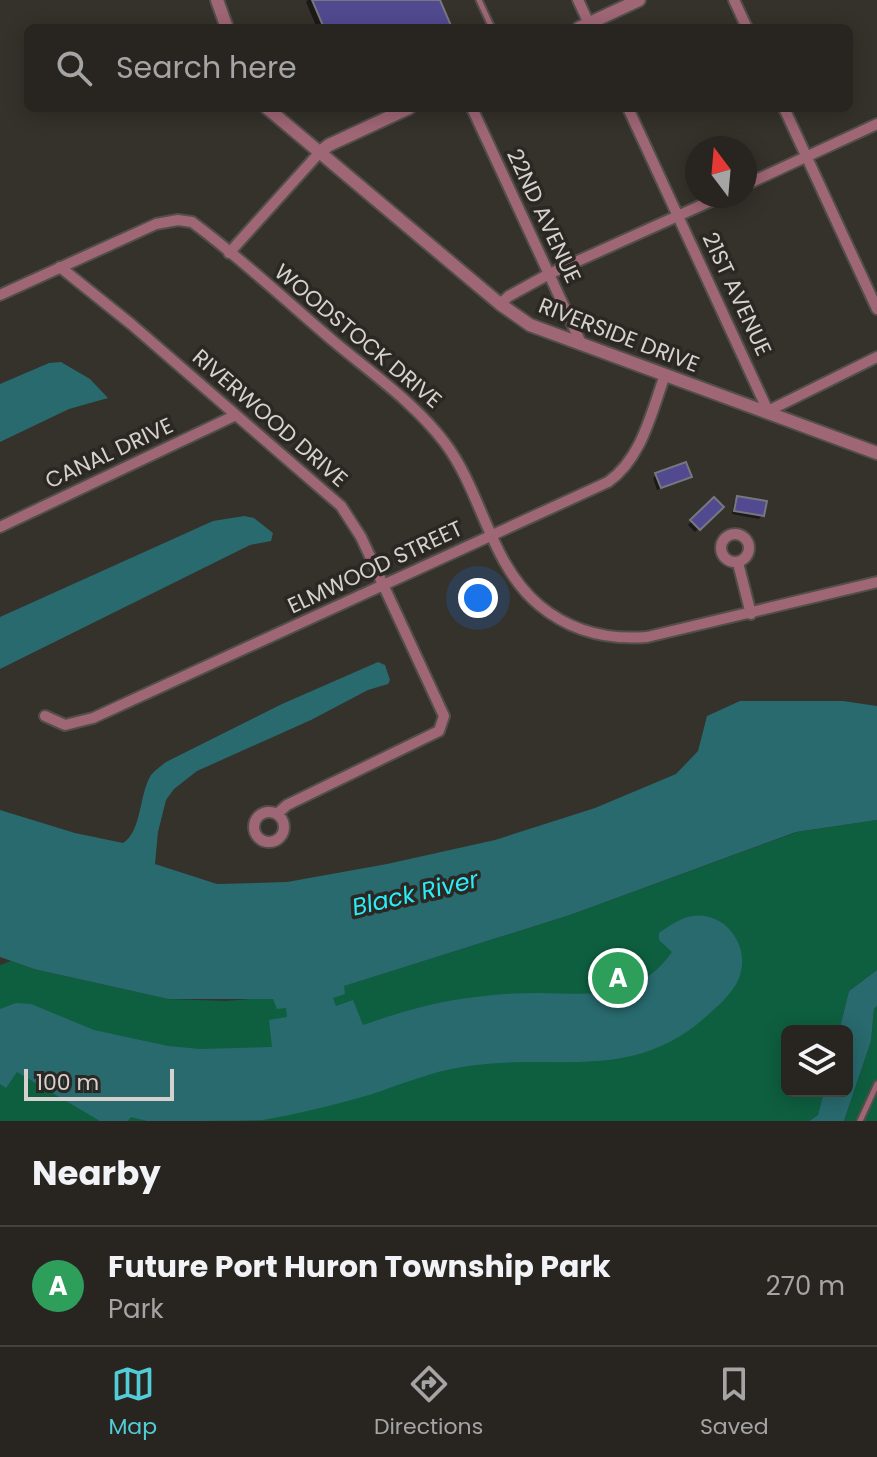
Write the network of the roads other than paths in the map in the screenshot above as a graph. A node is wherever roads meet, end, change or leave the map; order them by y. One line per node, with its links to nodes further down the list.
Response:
1 (217, 0): 6 (street)
2 (479, 0): 7 (lane)
3 (578, 0): 8 (street)
4 (639, 0): 9 (street)
5 (734, 0): 10 (street)
6 (226, 24)
7 (490, 24)
8 (585, 24)
9 (590, 24)
10 (745, 24)
11 (272, 112): 17 (street, RIVERSIDE DRIVE)
12 (400, 112): 17 (street)
13 (474, 112): 24 (street, 22ND AVENUE)
14 (630, 112): 21 (street, 21ST AVENUE)
15 (786, 112): 18 (street)
16 (877, 124): 18 (street)
17 (320, 152): 22 (street); 26 (street, RIVERSIDE DRIVE)
18 (807, 156): 19 (street); 27 (street)
19 (757, 179)
20 (696, 208): 21 (street)
21 (679, 216): 24 (street); 31 (street, 21ST AVENUE)
22 (229, 253): 23 (street, WOODSTOCK DRIVE); 35 (street, WOODSTOCK DRIVE)
23 (60, 267): 25 (street); 32 (street, RIVERWOOD DRIVE)
24 (549, 274): 26 (street); 28 (street, 22ND AVENUE)
25 (0, 295)
26 (500, 304): 28 (street, RIVERSIDE DRIVE)
27 (877, 309)
28 (580, 341): 30 (street, RIVERSIDE DRIVE)
29 (877, 357): 31 (street)
30 (665, 375): 31 (street, RIVERSIDE DRIVE); 35 (street, ELMWOOD STREET)
31 (768, 411): 33 (street, RIVERSIDE DRIVE)
32 (236, 415): 34 (street, CANAL DRIVE); 38 (street, RIVERWOOD DRIVE)
33 (877, 453)
34 (0, 527)
35 (492, 535): 38 (street, ELMWOOD STREET); 39 (street, WOODSTOCK DRIVE)
36 (738, 563): 39 (street)
37 (877, 582): 39 (street, WOODSTOCK DRIVE)
38 (383, 585): 40 (street, ELMWOOD STREET); 41 (street, RIVERWOOD DRIVE)
39 (751, 614)
40 (45, 716)
41 (277, 814)
42 (877, 1084): 43 (lane)
43 (860, 1121)

